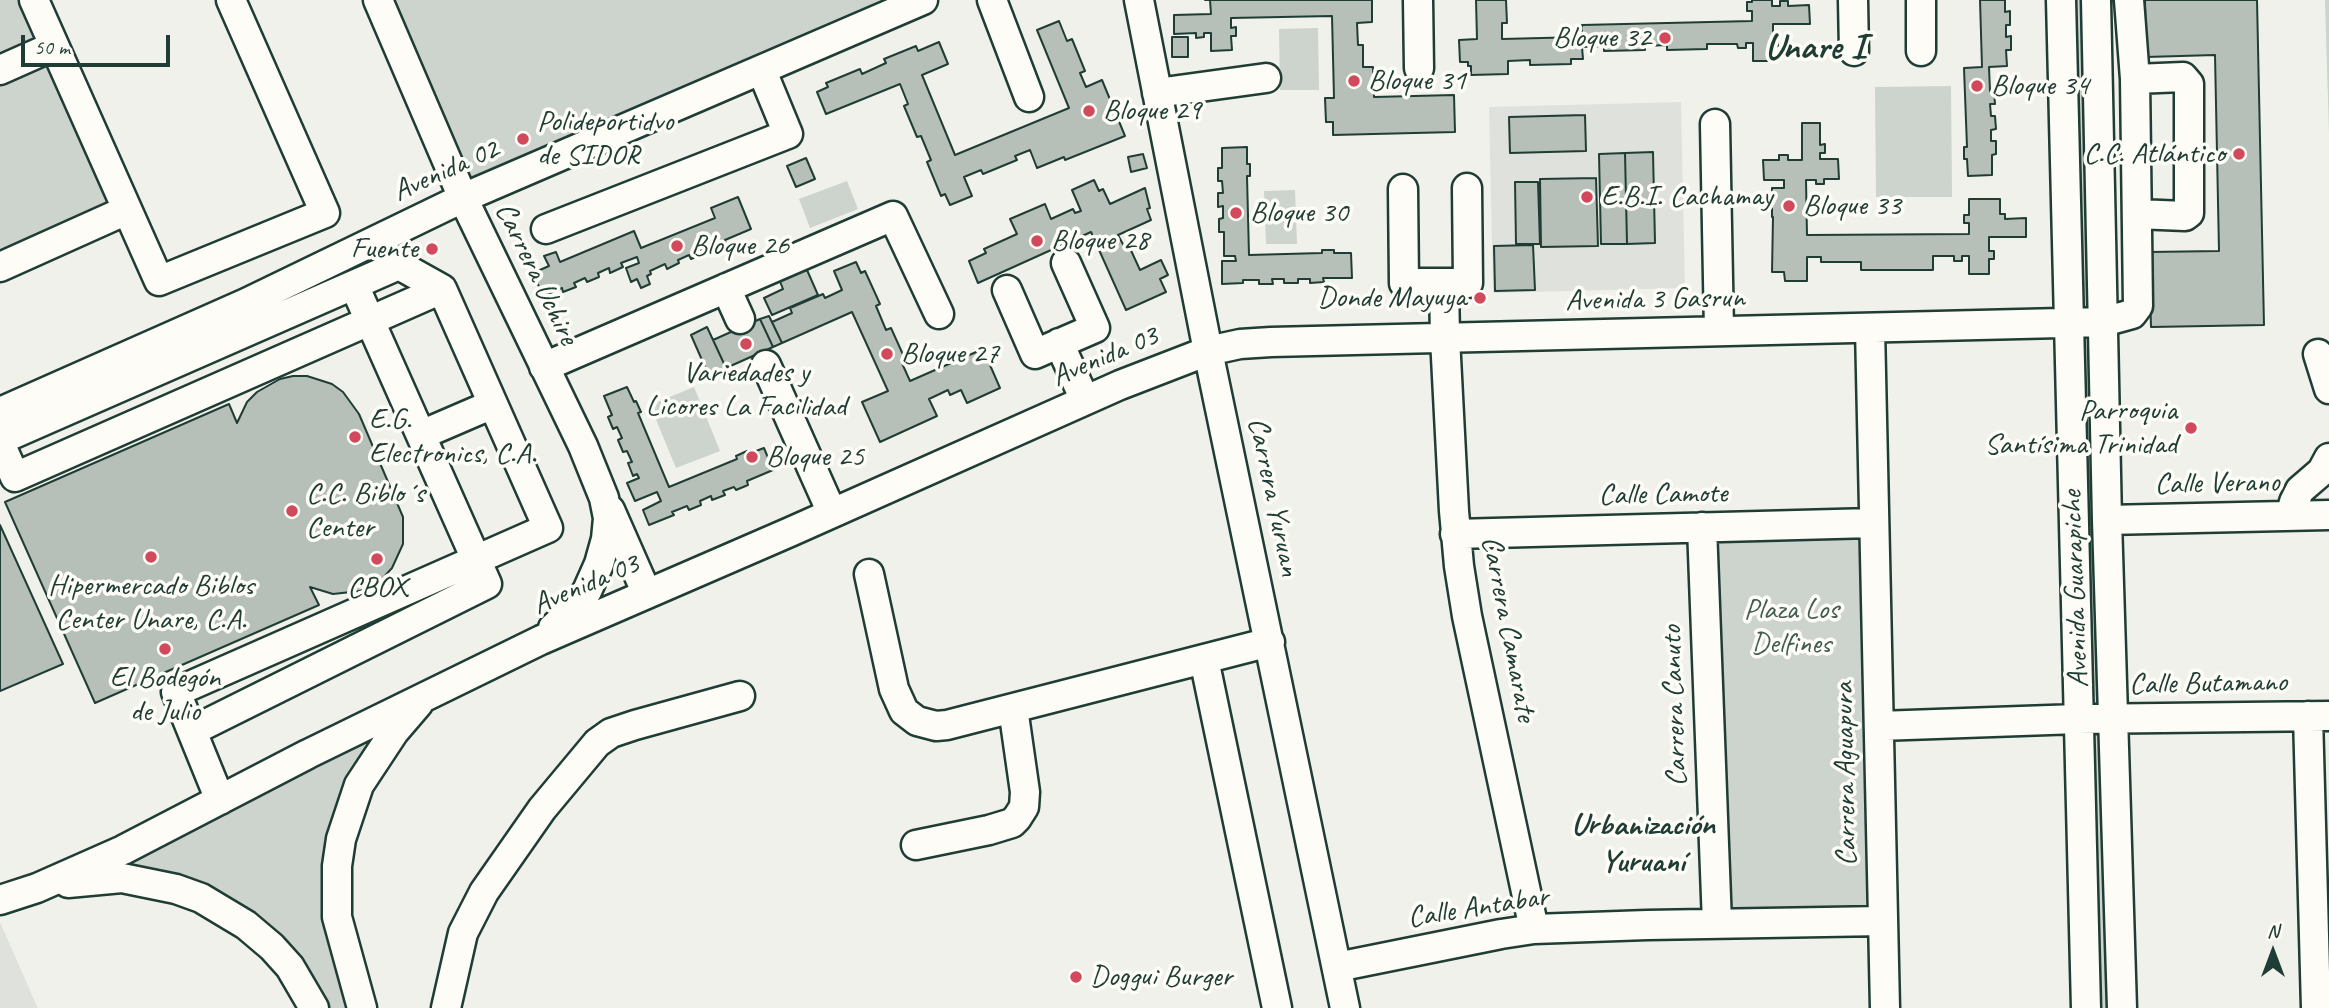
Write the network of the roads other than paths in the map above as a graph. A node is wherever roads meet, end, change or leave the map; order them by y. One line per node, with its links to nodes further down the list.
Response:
1 (34, 0): 13 (street)
2 (231, 0): 27 (street)
3 (378, 0): 26 (street, Carrera Uchire)
4 (922, 0): 18 (street, Avenida 02)
5 (992, 0): 22 (street)
6 (1139, 0): 21 (street, Carrera Yuruan)
7 (1418, 0): 16 (street)
8 (1853, 0): 14 (street)
9 (1921, 0): 15 (street)
10 (2061, 0): 40 (street, Avenida Guarapiche)
11 (2096, 0): 41 (street, Avenida Guarapiche)
12 (2129, 0): 20 (street)
13 (54, 46): 17 (street); 27 (street)
14 (1854, 51)
15 (1921, 51)
16 (1419, 68)
17 (0, 70)
18 (762, 71): 26 (street, Avenida 02); 29 (street)
19 (1266, 78): 21 (street)
20 (2135, 79): 28 (street); 28 (street)
21 (1157, 93): 46 (street, Carrera Yuruan)
22 (1029, 97)
23 (1715, 124): 43 (street)
24 (1467, 188): 32 (street)
25 (1403, 189): 32 (street)
26 (463, 198): 49 (street, Carrera Uchire); 53 (street, Avenida 02)
27 (127, 210): 31 (street)
28 (2137, 214): 41 (street)
29 (546, 229)
30 (1066, 263): 45 (street)
31 (0, 267)
32 (1444, 283): 44 (street, Carrera Camarate)
33 (354, 285): 35 (street); 39 (street); 55 (street)
34 (726, 288): 37 (street); 38 (street); 49 (street)
35 (442, 289): 39 (street); 52 (street)
36 (1007, 290): 45 (street)
37 (939, 314)
38 (740, 318)
39 (370, 321): 54 (street); 55 (street)
40 (2068, 323): 41 (street, Avenida 3 Gasrun); 42 (street, Avenida 3 Gasrun); 75 (street, Avenida Guarapiche)
41 (2103, 323): 61 (street, Avenida Guarapiche)
42 (1870, 328): 43 (street, Avenida 3 Gasrun); 62 (street, Carrera Aguapura)
43 (1719, 331): 44 (street, Avenida 3 Gasrun)
44 (1445, 338): 46 (street, Avenida 3 Gasrun); 64 (street, Carrera Camarate)
45 (1059, 343): 51 (street)
46 (1208, 351): 51 (street, Avenida 03); 69 (street, Carrera Yuruan)
47 (2318, 354): 50 (street)
48 (766, 365): 58 (street)
49 (544, 367): 57 (street, Carrera Uchire)
50 (2329, 389)
51 (1085, 400): 58 (street, Avenida 03)
52 (493, 404): 54 (street); 65 (street)
53 (0, 412)
54 (421, 435): 65 (street)
55 (0, 441)
56 (2329, 458): 60 (street)
57 (604, 498): 67 (street, Carrera Uchire); 68 (street, Carrera Uchire)
58 (832, 513): 67 (street, Avenida 03)
59 (2329, 515): 60 (street, Calle Verano)
60 (2290, 516): 61 (street, Calle Verano)
61 (2107, 520): 76 (street, Avenida Guarapiche)
62 (1873, 523): 63 (street, Calle Camote); 77 (street, Carrera Aguapura)
63 (1702, 527): 64 (street, Calle Camote); 85 (street, Carrera Canuto)
64 (1455, 534): 86 (street, Carrera Camarate)
65 (476, 560): 78 (street); 78 (street)
66 (869, 574): 73 (street)
67 (647, 594): 68 (street, Avenida 03)
68 (541, 640): 71 (street, Avenida 03)
69 (1270, 642): 70 (street); 87 (street, Carrera Yuruan)
70 (1204, 660): 73 (street); 91 (street)
71 (425, 696): 79 (street, Avenida 03); 89 (street)
72 (740, 696): 90 (street)
73 (1013, 708): 80 (street)
74 (2319, 716): 76 (street, Calle Butamano); 83 (street)
75 (2078, 719): 76 (street, Calle Butamano); 77 (street, Calle Butamano); 94 (street, Avenida Guarapiche)
76 (2113, 719): 95 (street, Avenida Guarapiche)
77 (1879, 726): 84 (street, Carrera Aguapura)
78 (192, 731): 79 (street)
79 (220, 800): 81 (street, Avenida 03)
80 (916, 845)
81 (37, 888): 82 (street, Avenida 03); 88 (street)
82 (0, 900)
83 (2321, 909): 96 (street)
84 (1883, 921): 85 (street, Calle Antabar); 93 (street, Carrera Aguapura)
85 (1717, 924): 86 (street, Calle Antabar)
86 (1534, 929): 87 (street, Calle Antabar)
87 (1337, 967): 92 (street, Carrera Yuruan)
88 (314, 1008)
89 (362, 1008)
90 (446, 1008)
91 (1277, 1008)
92 (1345, 1008)
93 (1885, 1008)
94 (2086, 1008)
95 (2122, 1008)
96 (2316, 1008)

